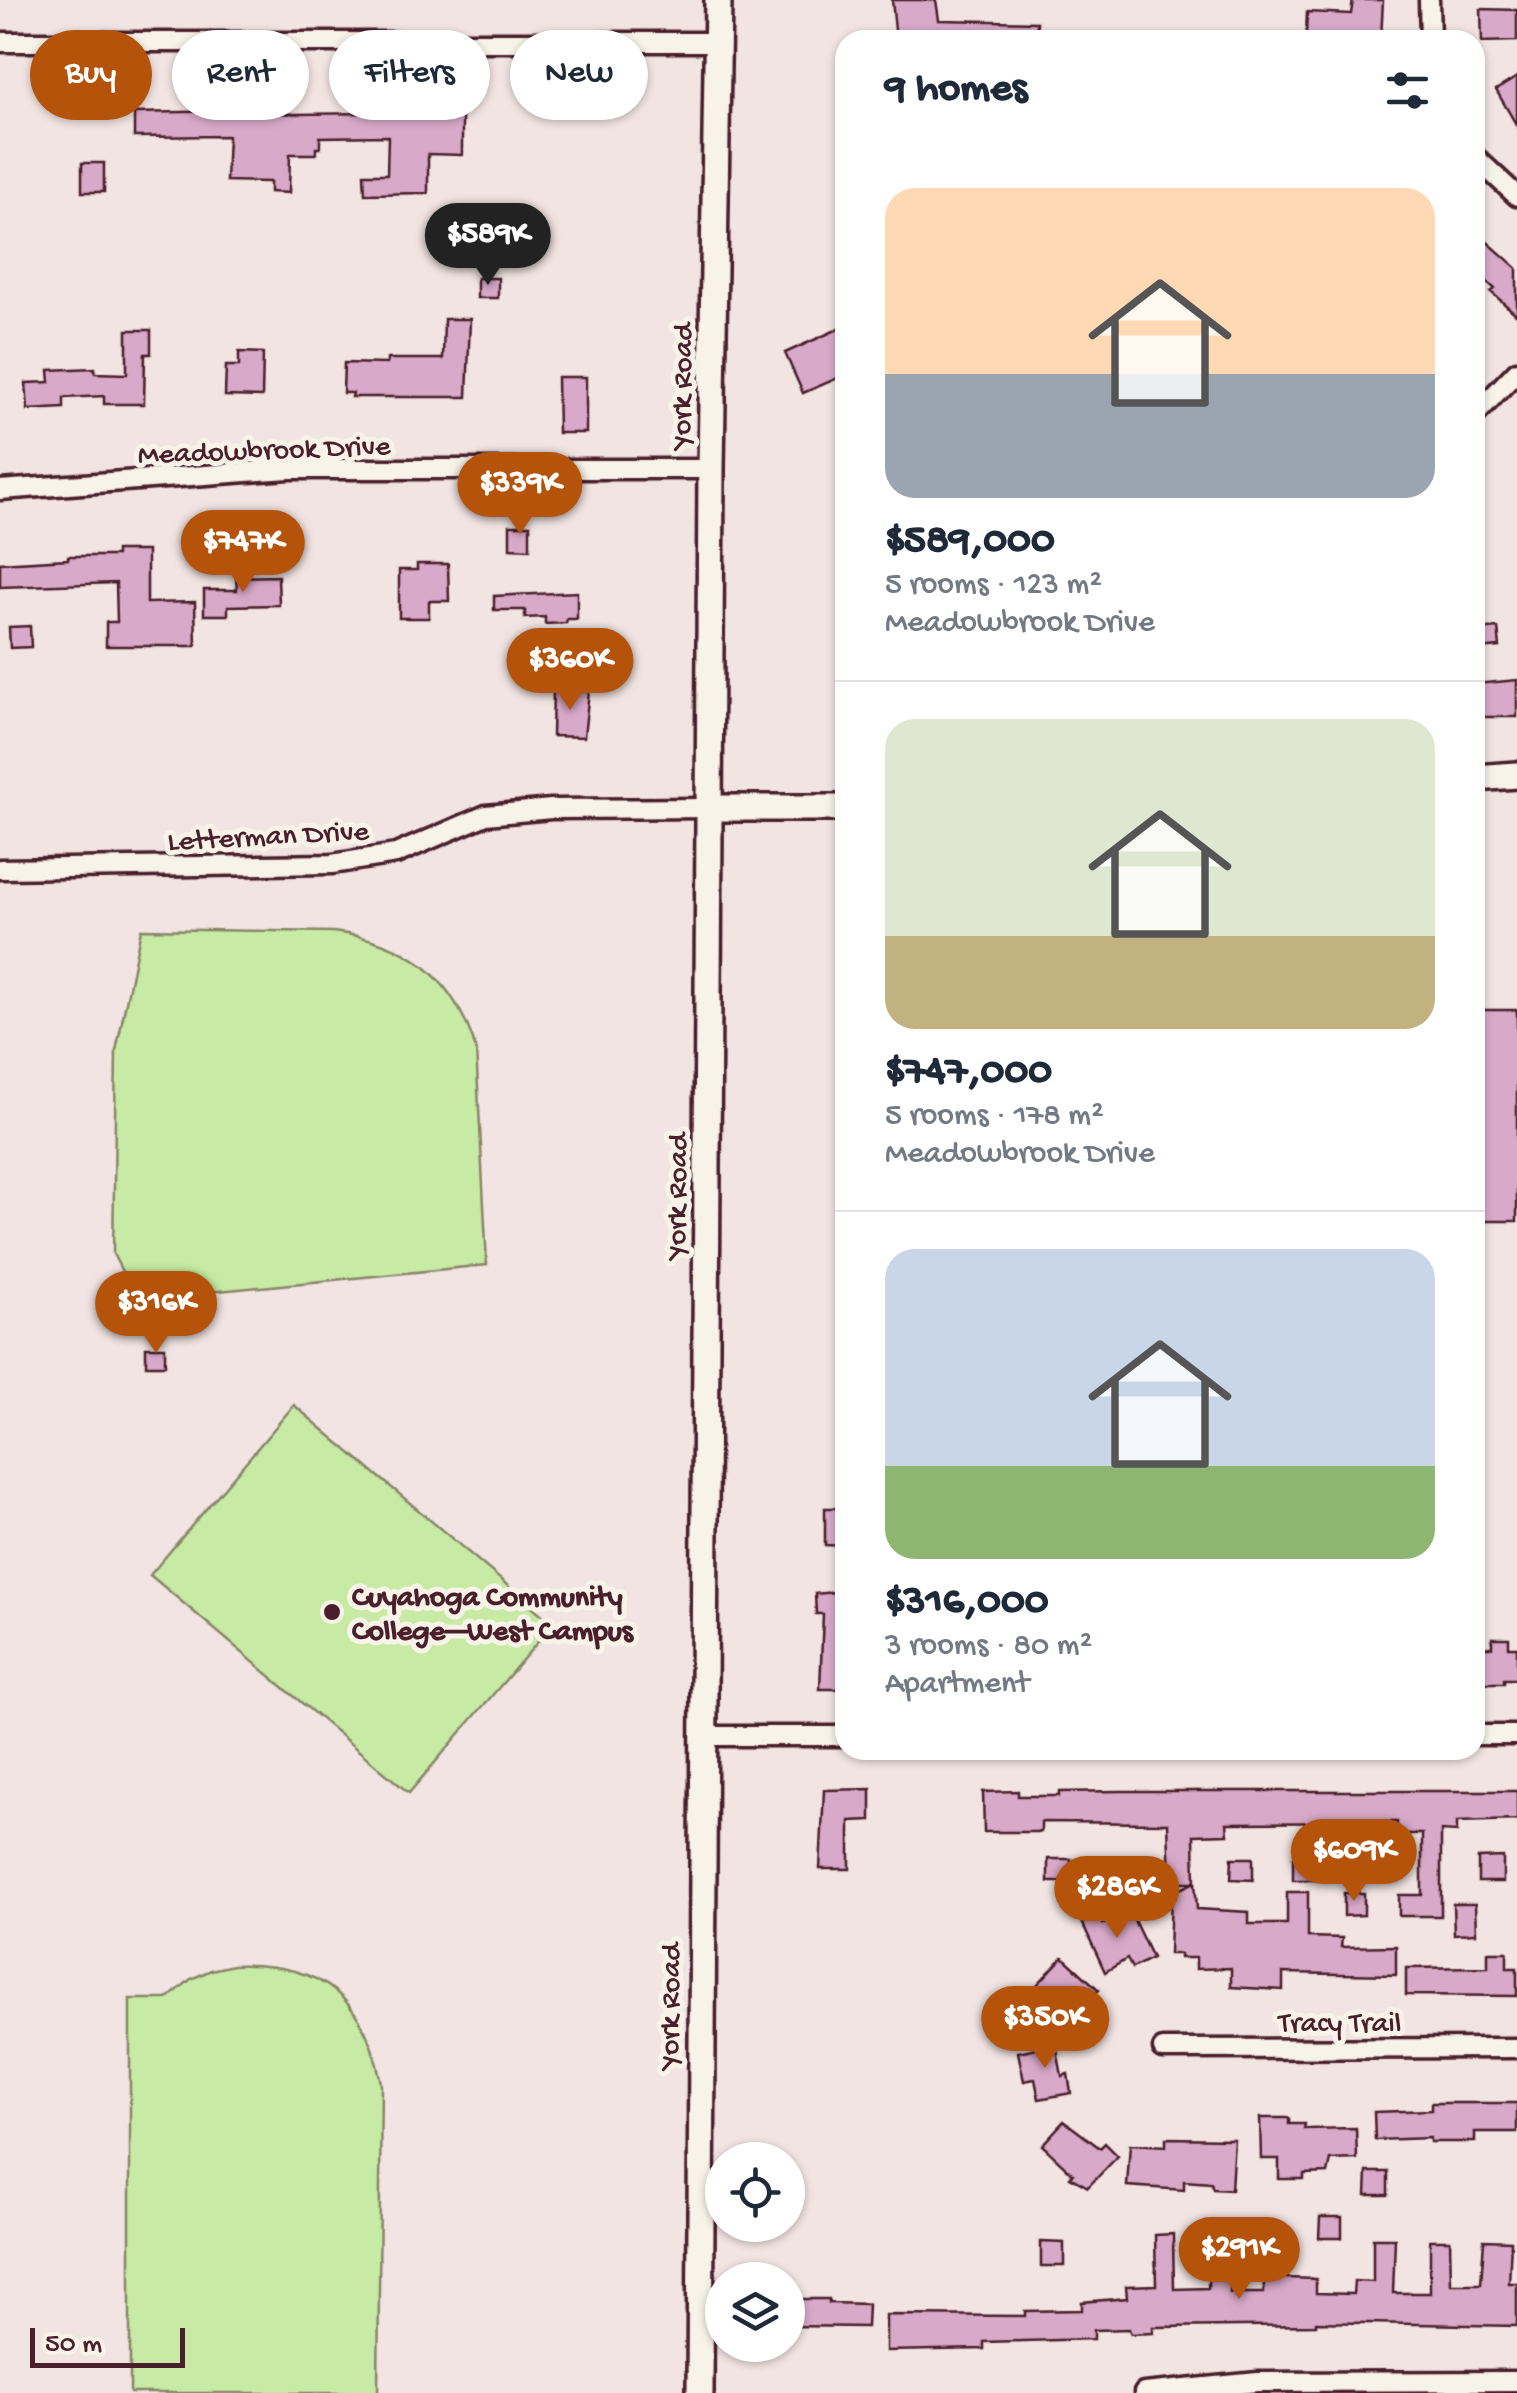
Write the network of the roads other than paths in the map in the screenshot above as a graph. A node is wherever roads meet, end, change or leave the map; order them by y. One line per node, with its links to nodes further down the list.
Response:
1 (718, 0): 5 (main road, York Road)
2 (1429, 0): 3 (street)
3 (1430, 30)
4 (0, 42): 5 (street)
5 (718, 42): 10 (main road, York Road)
6 (1485, 166): 7 (street)
7 (1517, 196)
8 (1517, 371): 9 (street)
9 (1485, 405)
10 (711, 469): 11 (street, Meadowbrook Drive); 14 (main road, York Road)
11 (0, 490)
12 (1517, 775): 13 (main road)
13 (1485, 777)
14 (711, 808): 15 (main road); 16 (street, Letterman Drive); 19 (main road, York Road)
15 (835, 808)
16 (0, 869)
17 (1485, 1735): 18 (street)
18 (1517, 1735)
19 (704, 1736): 20 (street); 24 (main road, York Road)
20 (835, 1736)
21 (1163, 2048): 22 (street, Tracy Trail)
22 (1517, 2048)
23 (1517, 2381): 25 (street)
24 (700, 2393)
25 (1144, 2393)

